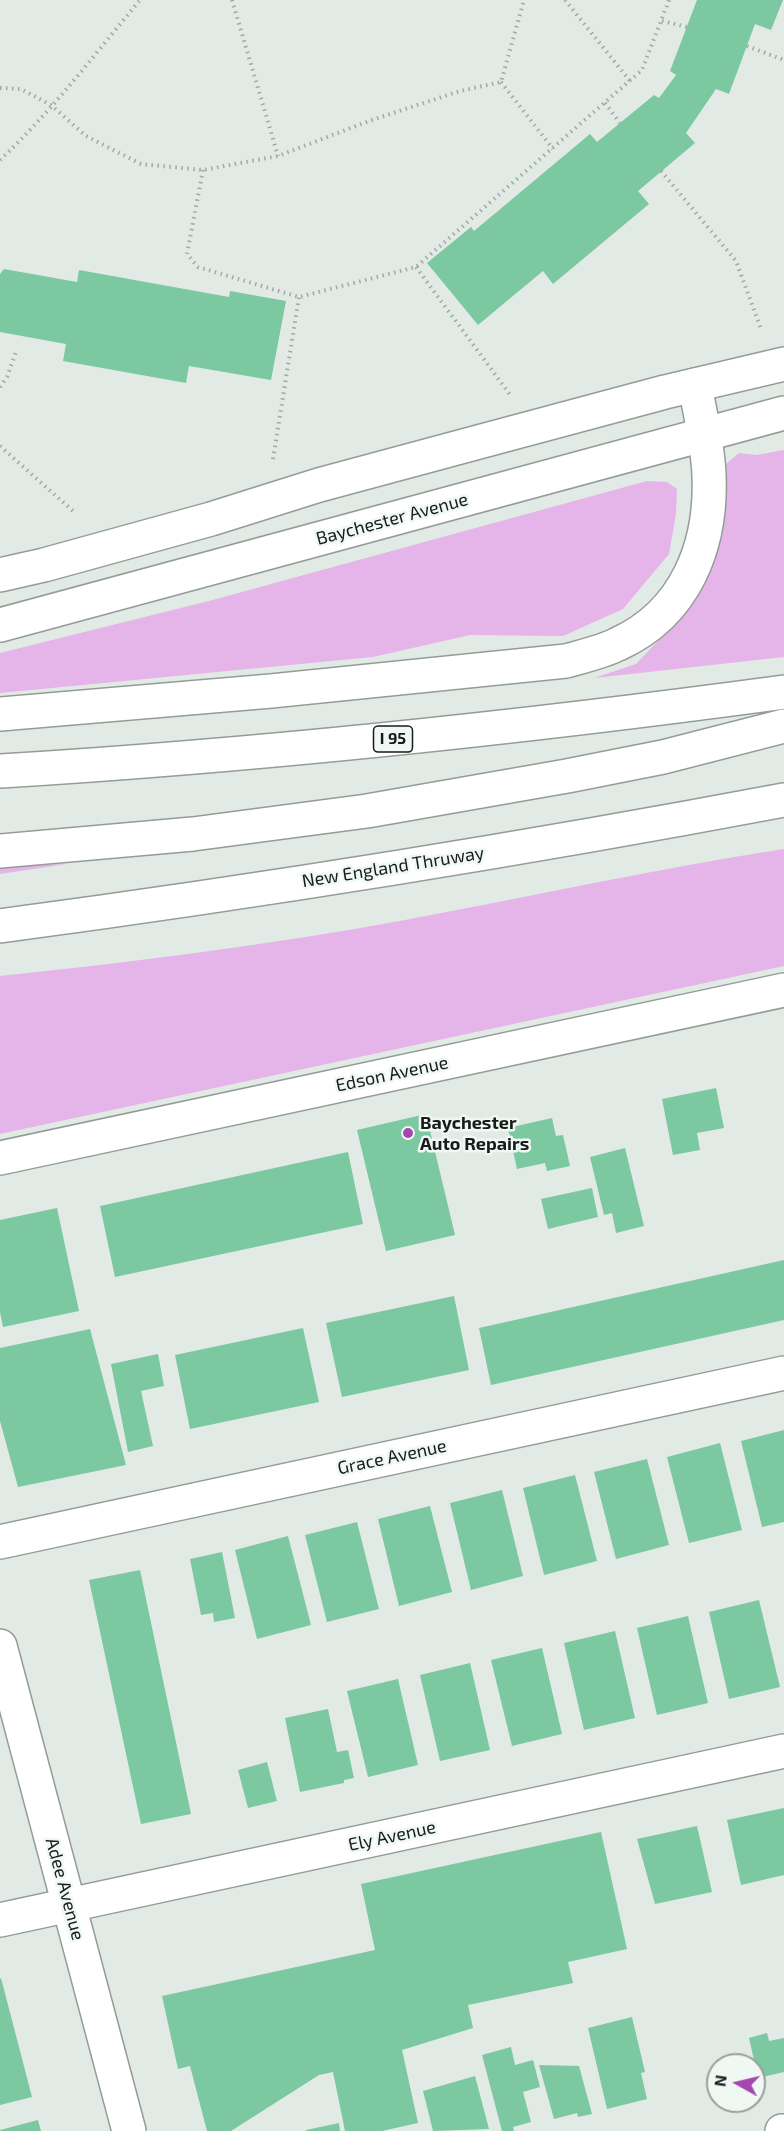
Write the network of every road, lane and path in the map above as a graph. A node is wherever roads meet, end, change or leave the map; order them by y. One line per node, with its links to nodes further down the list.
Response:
1 (140, 0): 14 (path)
2 (232, 0): 17 (path)
3 (524, 0): 10 (path)
4 (564, 0): 11 (path)
5 (669, 0): 6 (path)
6 (662, 21): 7 (path); 11 (path)
7 (687, 27)
8 (747, 46): 9 (path)
9 (784, 60)
10 (501, 82): 16 (path); 17 (path)
11 (630, 82): 13 (path)
12 (0, 88): 14 (path)
13 (605, 104): 15 (path); 16 (path)
14 (51, 105): 18 (path); 19 (path)
15 (620, 123)
16 (553, 149): 21 (path)
17 (278, 156): 19 (path)
18 (0, 160)
19 (203, 170): 22 (path)
20 (661, 171): 23 (path)
21 (416, 267): 22 (path); 28 (path)
22 (299, 297): 32 (path)
23 (761, 329)
24 (16, 352): 27 (path)
25 (784, 364): 26 (main road)
26 (695, 385): 30 (main road); 34 (main road)
27 (0, 387)
28 (511, 396)
29 (784, 413): 30 (main road, Baychester Avenue)
30 (704, 435): 35 (main road, Baychester Avenue); 37 (main road)
31 (0, 446): 33 (path)
32 (273, 459)
33 (73, 511)
34 (0, 575)
35 (0, 625)
36 (784, 692): 39 (main road, I 95)
37 (0, 714)
38 (784, 726): 42 (main road)
39 (0, 771)
40 (784, 800): 43 (main road, New England Thruway)
41 (784, 824): 43 (main road)
42 (0, 851)
43 (489, 852): 44 (main road, New England Thruway)
44 (0, 927)
45 (784, 990): 46 (main road, Edson Avenue)
46 (0, 1158)
47 (784, 1373): 48 (main road, Grace Avenue)
48 (0, 1542)
49 (0, 1646): 51 (main road, Adee Avenue)
50 (784, 1751): 51 (main road, Ely Avenue)
51 (69, 1906): 52 (main road, Ely Avenue); 53 (main road, Adee Avenue)
52 (0, 1920)
53 (129, 2131)

